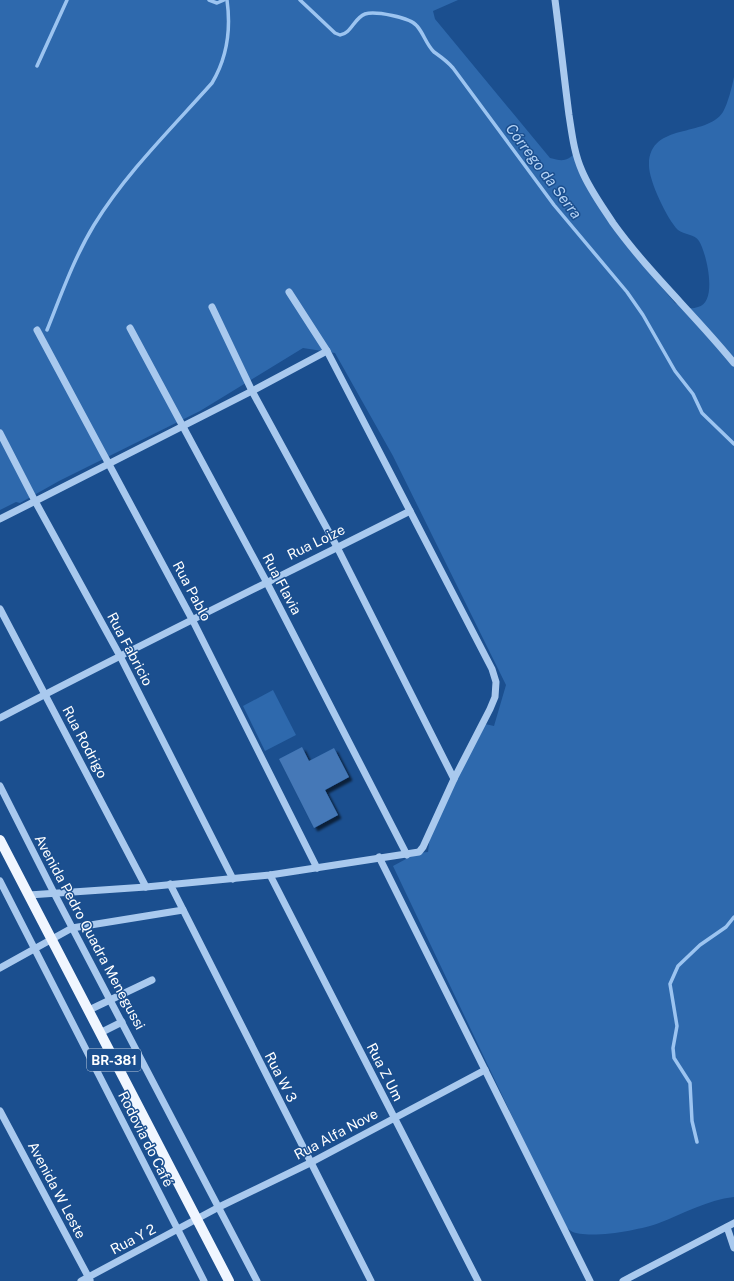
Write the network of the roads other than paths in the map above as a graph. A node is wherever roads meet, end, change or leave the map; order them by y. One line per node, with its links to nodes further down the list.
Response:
1 (555, 0): 7 (street)
2 (289, 292): 6 (street)
3 (212, 307): 8 (street)
4 (130, 328): 9 (street, Rua Flavia)
5 (37, 330): 11 (street, Rua Pablo)
6 (327, 350): 8 (street); 13 (street)
7 (734, 363)
8 (252, 391): 9 (street); 15 (street)
9 (182, 427): 11 (street); 16 (street, Rua Flavia)
10 (0, 433): 12 (street, Rua Fabricio)
11 (110, 463): 12 (street); 18 (street, Rua Pablo)
12 (35, 501): 14 (street); 19 (street, Rua Fabricio)
13 (410, 511): 15 (street, Rua Loize); 22 (street)
14 (0, 519)
15 (338, 547): 16 (street, Rua Loize); 22 (street)
16 (266, 581): 18 (street, Rua Loize); 25 (street, Rua Flavia)
17 (0, 609): 20 (street, Rua Rodrigo)
18 (193, 620): 19 (street, Rua Loize); 27 (street, Rua Pablo)
19 (120, 656): 20 (street, Rua Loize); 29 (street, Rua Fabricio)
20 (45, 694): 21 (street, Rua Loize); 32 (street, Rua Rodrigo)
21 (0, 718)
22 (454, 779): 25 (street)
23 (0, 786): 33 (street, Avenida Pedro Quadra Menegussi)
24 (0, 840): 34 (main road, BR-381)
25 (407, 855): 26 (street)
26 (379, 857): 27 (street); 45 (street)
27 (317, 868): 28 (street)
28 (270, 875): 29 (street); 47 (street, Rua Z Um)
29 (233, 878): 31 (street)
30 (0, 881): 38 (street, Rodovia do Café)
31 (170, 884): 32 (street); 35 (street, Rua W 3)
32 (146, 887): 33 (street)
33 (54, 894): 34 (street); 36 (street, Avenida Pedro Quadra Menegussi)
34 (29, 895): 37 (main road, BR-381)
35 (183, 910): 36 (street); 48 (street, Rua W 3)
36 (72, 928): 37 (street); 41 (street, Avenida Pedro Quadra Menegussi)
37 (52, 940): 38 (street); 42 (main road, BR-381)
38 (35, 949): 39 (street); 52 (street, Rodovia do Café)
39 (0, 968)
40 (152, 980): 41 (street)
41 (110, 999): 42 (street); 43 (street, Avenida Pedro Quadra Menegussi)
42 (88, 1010): 44 (main road, BR-381)
43 (122, 1022): 44 (street); 49 (street, Avenida Pedro Quadra Menegussi)
44 (100, 1033): 50 (main road, BR-381)
45 (485, 1070): 47 (street, Rua Alfa Nove); 62 (street)
46 (0, 1111): 54 (street, Avenida W Leste)
47 (394, 1118): 48 (street, Rua Alfa Nove); 61 (street, Rua Z Um)
48 (310, 1163): 49 (street, Rua Alfa Nove); 60 (street, Rua W 3)
49 (219, 1208): 50 (street, Rua Alfa Nove); 59 (street, Avenida Pedro Quadra Menegussi)
50 (197, 1220): 52 (street, Rua Y 2); 58 (main road, BR-381)
51 (731, 1225): 53 (street); 55 (street)
52 (177, 1230): 54 (street, Rua Y 2); 57 (street, Rodovia do Café)
53 (734, 1248)
54 (89, 1279): 56 (street, Rua Y 2)
55 (626, 1280)
56 (81, 1281)
57 (204, 1281)
58 (229, 1281)
59 (257, 1281)
60 (371, 1281)
61 (478, 1281)
62 (590, 1281)

